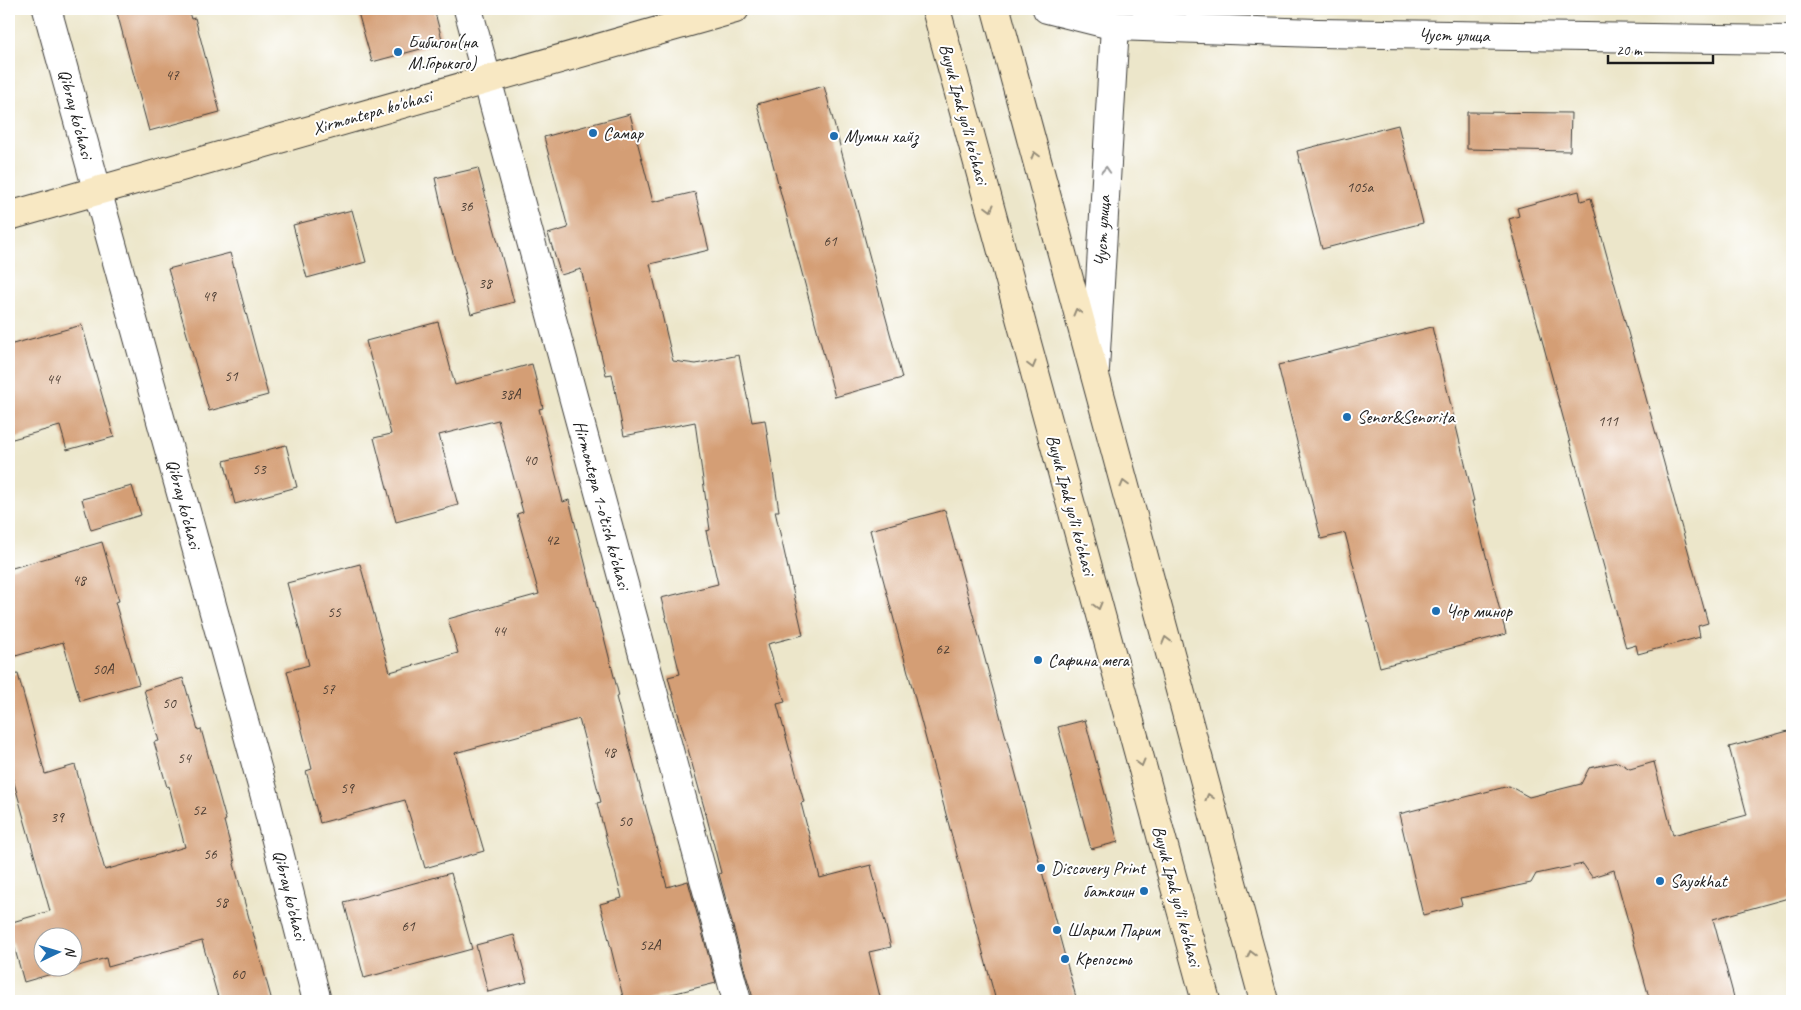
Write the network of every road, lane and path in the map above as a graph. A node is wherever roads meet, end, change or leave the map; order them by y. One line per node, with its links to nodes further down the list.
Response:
1 (47, 9): 10 (street, Qibray ko'chasi)
2 (468, 9): 9 (street, Hirmontepa 1-o'tish ko'chasi)
3 (735, 9): 9 (main road, Xirmontepa ko'chasi)
4 (936, 9): 15 (main road, Buyuk Ipak yo'li ko'chasi, one-way to 15)
5 (996, 9): 12 (main road, one-way to 5)
6 (1047, 9): 7 (street, Чуст улица)
7 (1115, 26): 8 (street, Чуст улица); 12 (street, Чуст улица, one-way to 7)
8 (1792, 40)
9 (487, 79): 10 (main road, Xirmontepa ko'chasi); 14 (street, Hirmontepa 1-o'tish ko'chasi)
10 (97, 190): 11 (main road, Xirmontepa ko'chasi); 13 (street, Qibray ko'chasi)
11 (9, 216)
12 (1094, 376): 16 (main road, one-way to 12)
13 (317, 1001)
14 (737, 1001)
15 (1206, 1001)
16 (1264, 1001)

